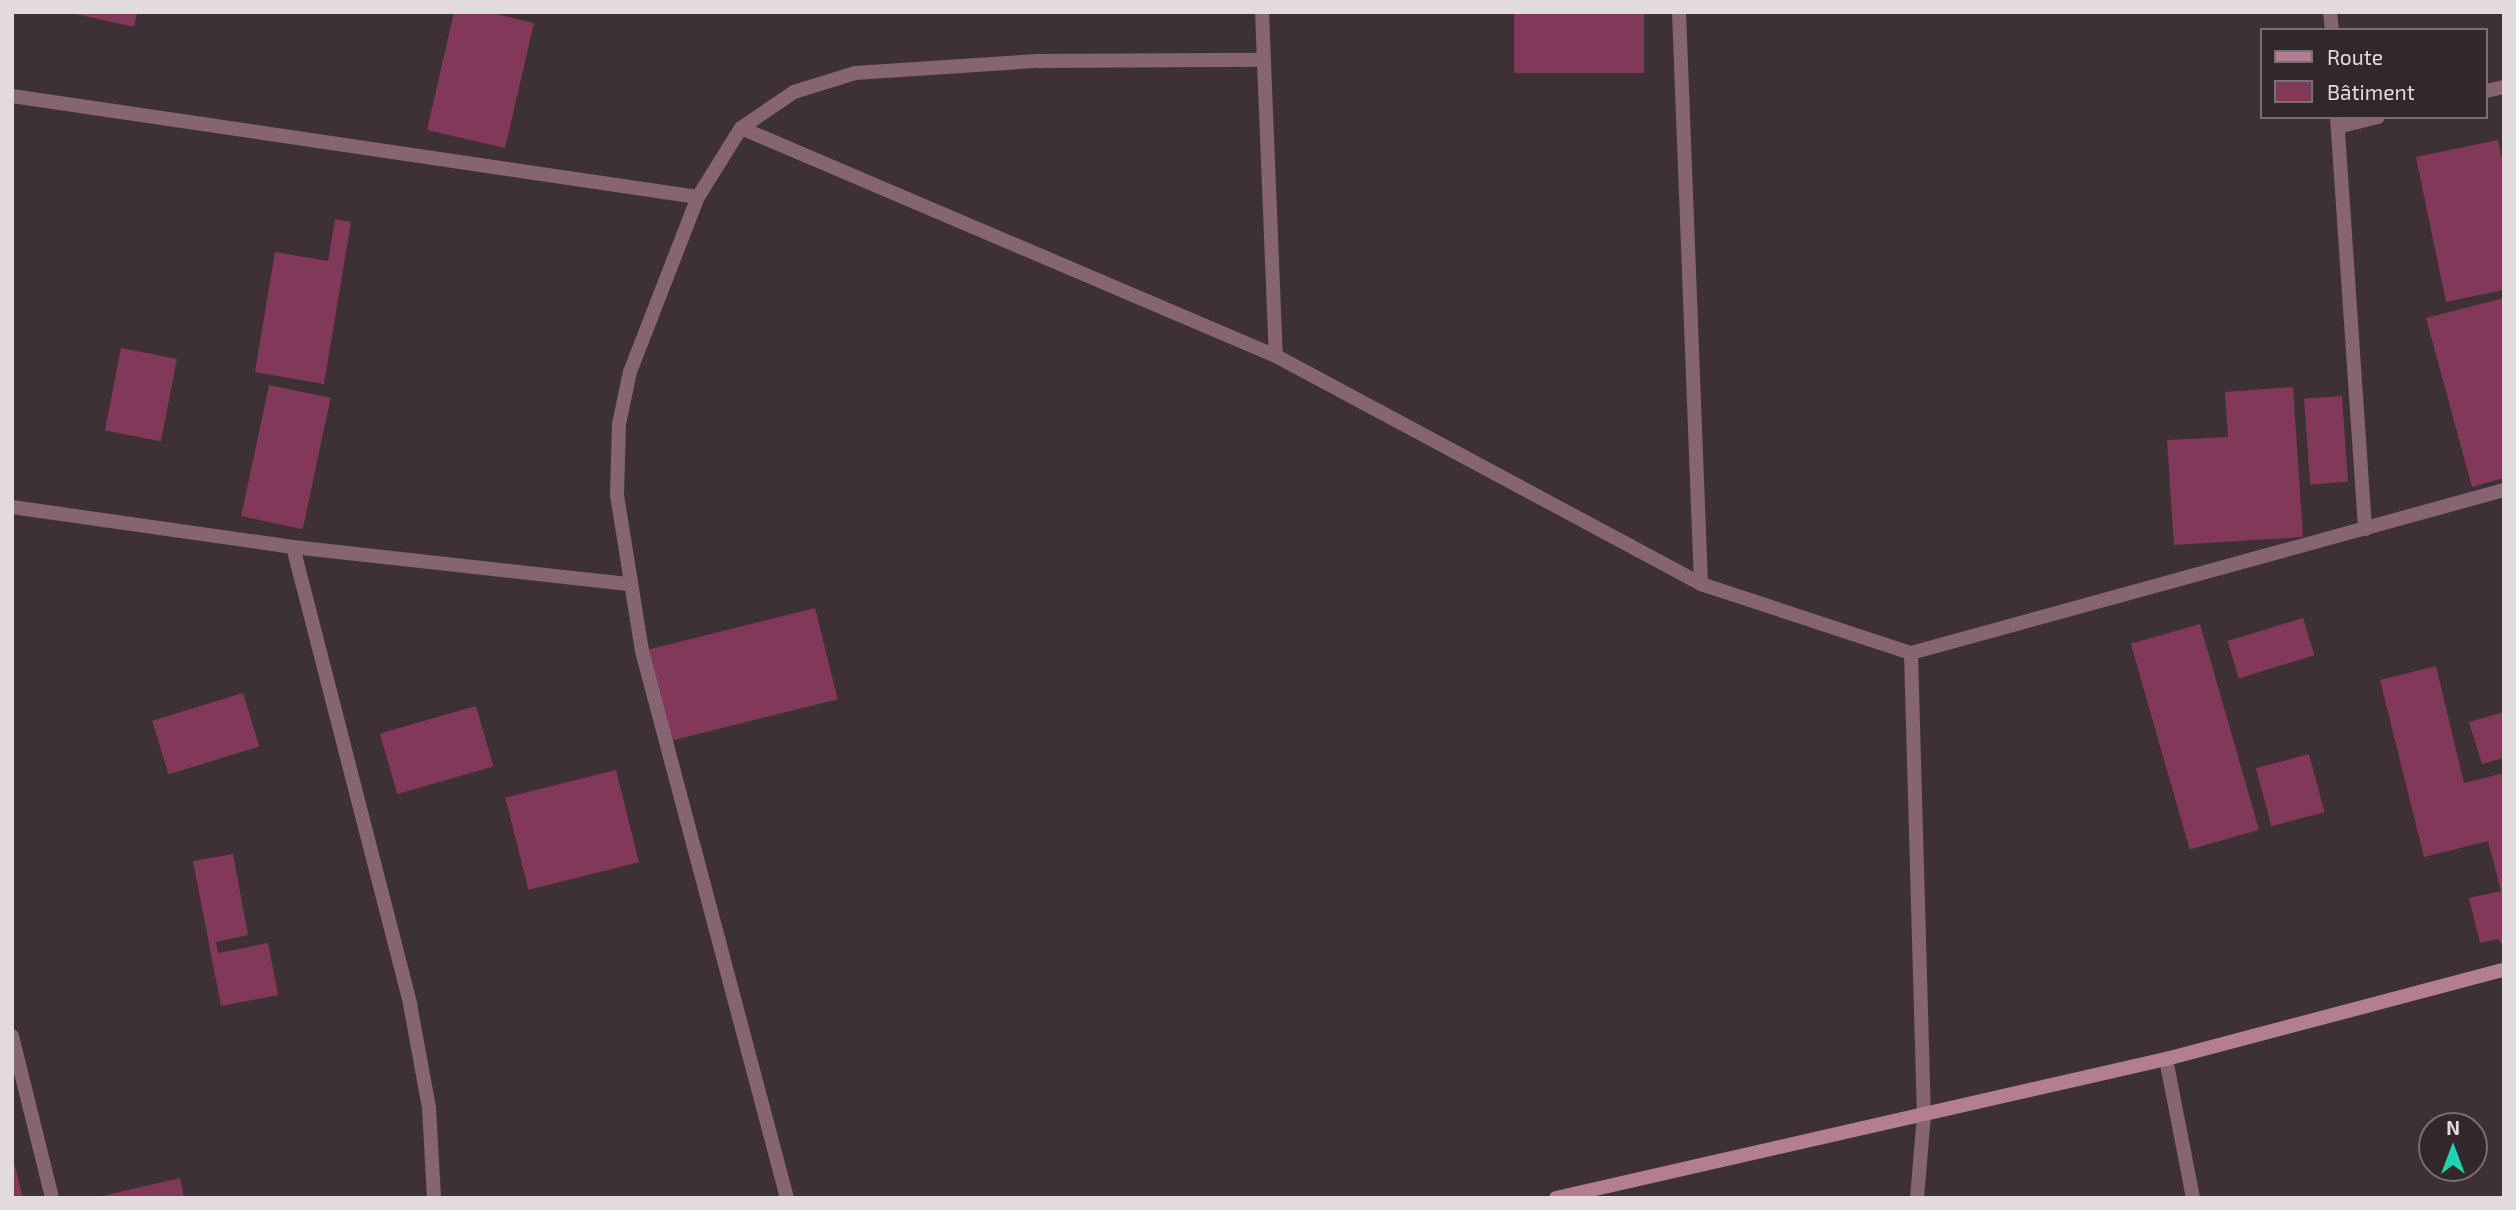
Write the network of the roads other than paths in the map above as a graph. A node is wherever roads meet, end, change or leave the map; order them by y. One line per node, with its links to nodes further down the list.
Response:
1 (1262, 12): 3 (street)
2 (1679, 12): 15 (street)
3 (1263, 60): 7 (street); 9 (street)
4 (12, 96): 8 (street)
5 (2362, 119): 6 (street)
6 (2337, 122): 12 (street)
7 (741, 128): 8 (street); 9 (street)
8 (698, 197): 14 (street)
9 (1276, 356): 15 (street)
10 (2504, 490): 12 (street)
11 (12, 507): 13 (street)
12 (2365, 529): 16 (street)
13 (293, 548): 14 (street); 22 (street)
14 (628, 584): 23 (street)
15 (1701, 584): 16 (street)
16 (1911, 653): 20 (street)
17 (2504, 970): 19 (main road)
18 (12, 1036): 21 (street)
19 (2166, 1059): 20 (main road); 26 (street)
20 (1924, 1115): 24 (main road); 25 (street)
21 (52, 1198)
22 (434, 1198)
23 (787, 1198)
24 (1556, 1198)
25 (1917, 1198)
26 (2193, 1198)

